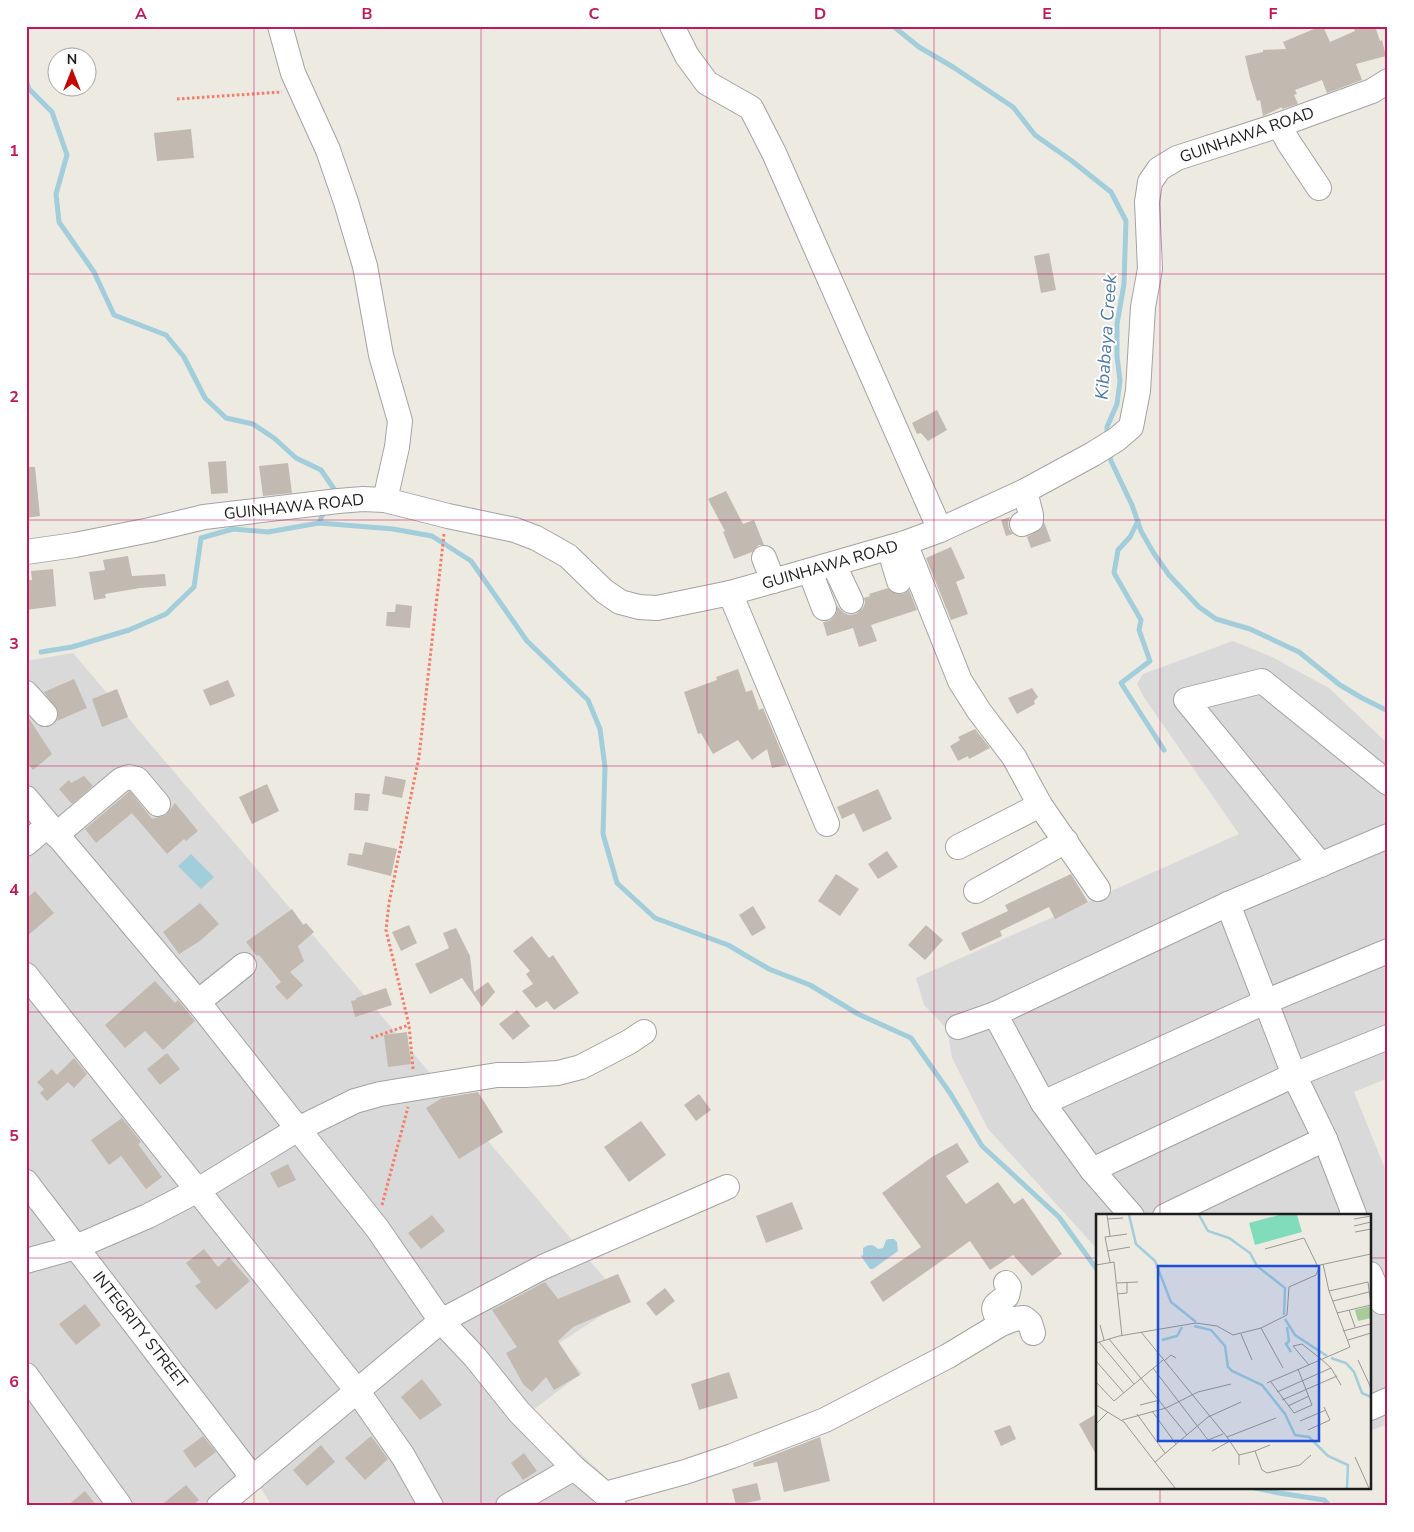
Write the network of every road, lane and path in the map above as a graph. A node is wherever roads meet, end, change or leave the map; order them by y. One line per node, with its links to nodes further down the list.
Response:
1 (280, 26): 4 (street)
2 (672, 26): 11 (street)
3 (1388, 81): 6 (street, GUINHAWA ROAD)
4 (300, 90): 5 (path); 9 (street)
5 (177, 99)
6 (1280, 125): 7 (street); 8 (street, GUINHAWA ROAD)
7 (1319, 188)
8 (1025, 491): 10 (street); 11 (street, GUINHAWA ROAD)
9 (384, 500): 14 (street, GUINHAWA ROAD); 20 (street, GUINHAWA ROAD)
10 (1022, 524)
11 (940, 530): 13 (street, GUINHAWA ROAD)
12 (444, 537): 45 (path)
13 (897, 546): 16 (street, GUINHAWA ROAD); 19 (street); 28 (street)
14 (26, 552)
15 (764, 558): 18 (street)
16 (834, 565): 17 (street, GUINHAWA ROAD); 21 (street)
17 (810, 571): 18 (street, GUINHAWA ROAD); 22 (street)
18 (773, 581): 20 (street, GUINHAWA ROAD)
19 (899, 581)
20 (730, 592): 29 (street)
21 (851, 601)
22 (824, 608)
23 (26, 694): 24 (street)
24 (44, 714)
25 (1388, 783): 35 (street)
26 (26, 798): 30 (street)
27 (158, 804): 30 (street)
28 (1040, 806): 32 (street); 34 (street)
29 (827, 824)
30 (52, 830): 33 (street); 42 (street)
31 (1388, 836): 35 (street)
32 (1066, 841): 36 (street); 37 (street)
33 (26, 844)
34 (958, 847)
35 (1321, 864): 38 (street)
36 (1098, 889)
37 (976, 891)
38 (1228, 904): 43 (street); 44 (street)
39 (1388, 951): 43 (street)
40 (244, 965): 42 (street)
41 (26, 975): 58 (street)
42 (198, 1002): 53 (street)
43 (1265, 1002): 50 (street); 52 (street)
44 (995, 1014): 46 (street); 52 (street)
45 (409, 1024): 49 (path); 51 (path)
46 (958, 1027)
47 (644, 1032): 51 (street)
48 (1388, 1037): 50 (street)
49 (371, 1038)
50 (1294, 1075): 54 (street); 55 (street)
51 (414, 1088): 53 (street); 62 (path)
52 (1043, 1103): 55 (street)
53 (298, 1129): 58 (street); 62 (street)
54 (1325, 1139): 60 (street); 61 (street)
55 (1092, 1170): 59 (street)
56 (26, 1182): 63 (street, INTEGRITY STREET)
57 (727, 1187): 68 (street)
58 (198, 1190): 63 (street); 72 (street)
59 (1130, 1214)
60 (1169, 1214)
61 (1354, 1214)
62 (377, 1228): 68 (street)
63 (76, 1247): 64 (street); 76 (street, INTEGRITY STREET)
64 (26, 1261)
65 (1372, 1280): 67 (street)
66 (1006, 1284): 69 (street)
67 (1380, 1302)
68 (442, 1321): 72 (street); 75 (street)
69 (1001, 1324): 70 (street); 77 (street)
70 (1034, 1333)
71 (26, 1375): 78 (street)
72 (358, 1392): 76 (street); 80 (street)
73 (1388, 1400): 74 (street)
74 (1372, 1407)
75 (574, 1468): 77 (street); 81 (street)
76 (253, 1478): 79 (street)
77 (609, 1500)
78 (120, 1506)
79 (219, 1506)
80 (431, 1506)
81 (508, 1506)

